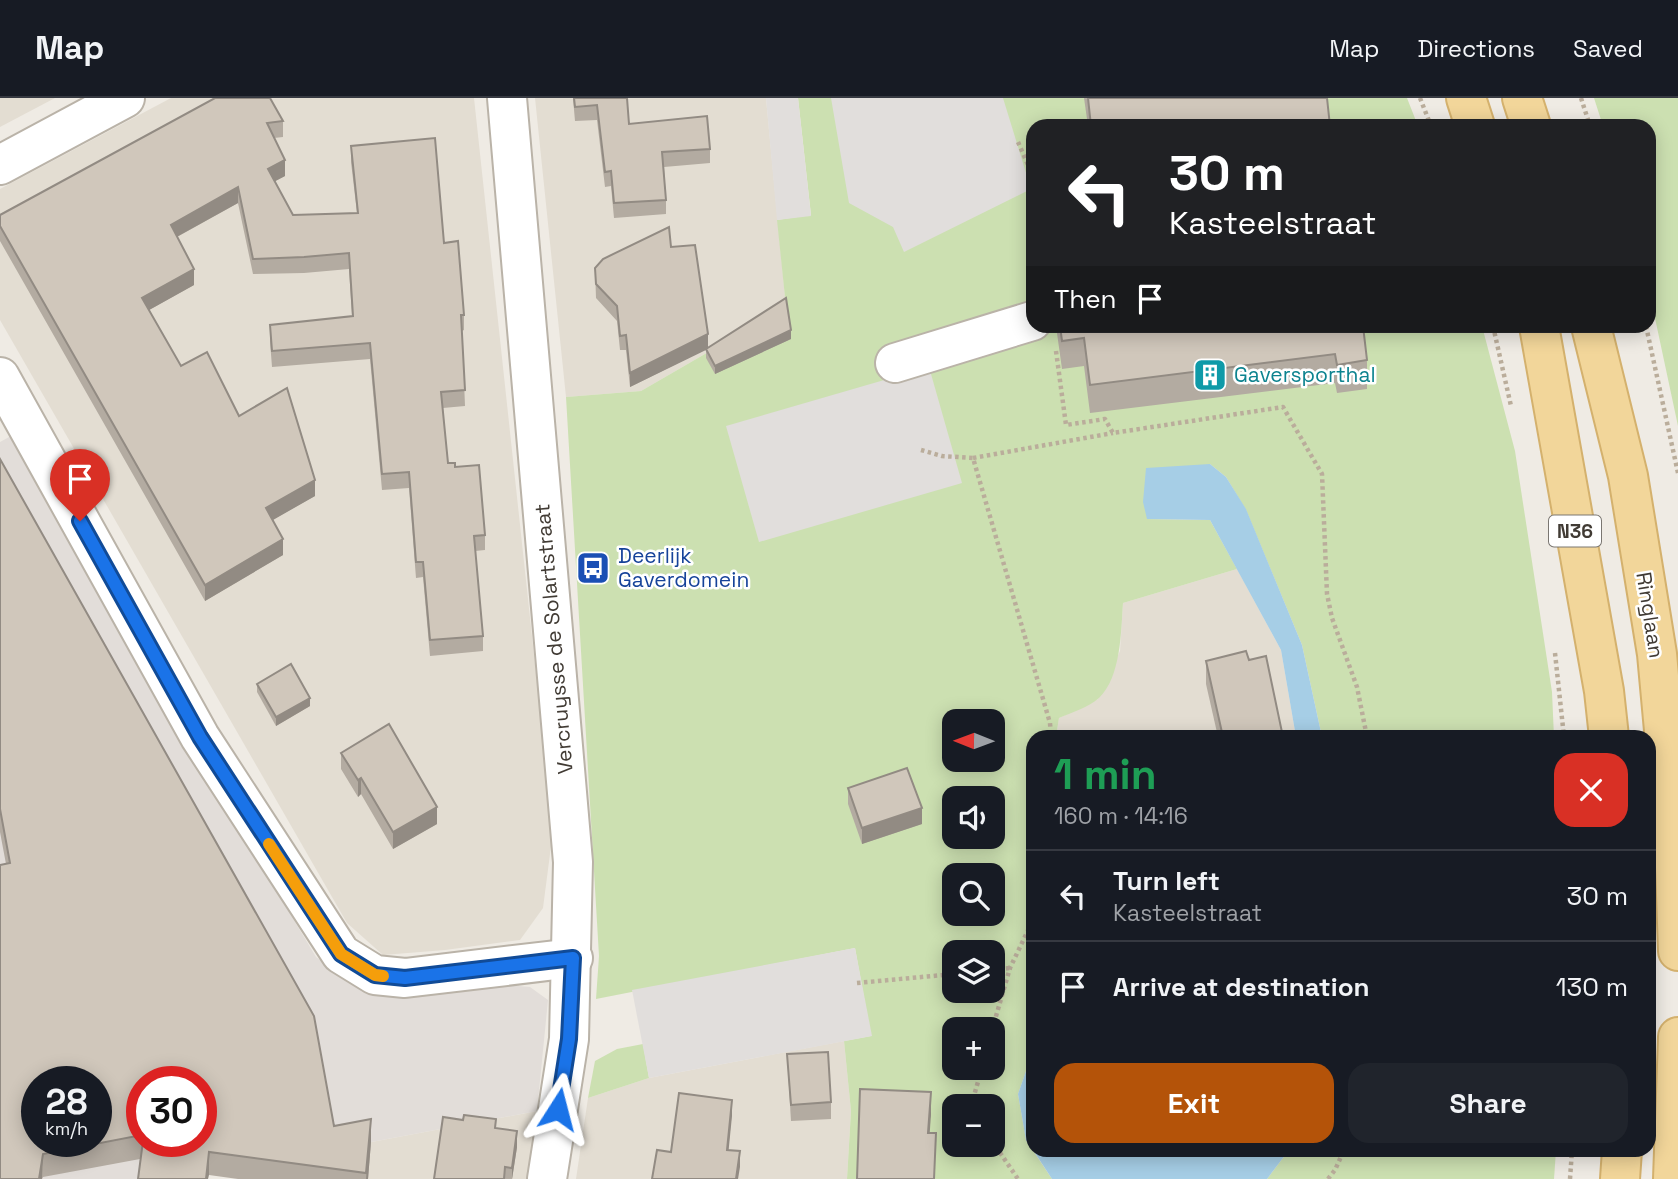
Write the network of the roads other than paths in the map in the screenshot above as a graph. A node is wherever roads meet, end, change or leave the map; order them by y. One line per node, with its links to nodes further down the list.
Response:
1 (125, 98): 7 (street)
2 (507, 98): 15 (street, Vercruysse de Solartstraat)
3 (1466, 98): 5 (main road)
4 (1522, 98): 6 (main road)
5 (1473, 119)
6 (1529, 119)
7 (0, 165)
8 (1030, 333): 11 (street)
9 (1540, 333): 13 (main road, N36)
10 (1593, 333): 14 (main road, Ringlaan)
11 (895, 363)
12 (0, 377): 15 (street)
13 (1608, 730)
14 (1678, 951)
15 (573, 958): 18 (street, Vercruysse de Solartstraat)
16 (1678, 1037): 20 (main road)
17 (1622, 1157): 19 (main road)
18 (547, 1179)
19 (1620, 1179)
20 (1673, 1179)

